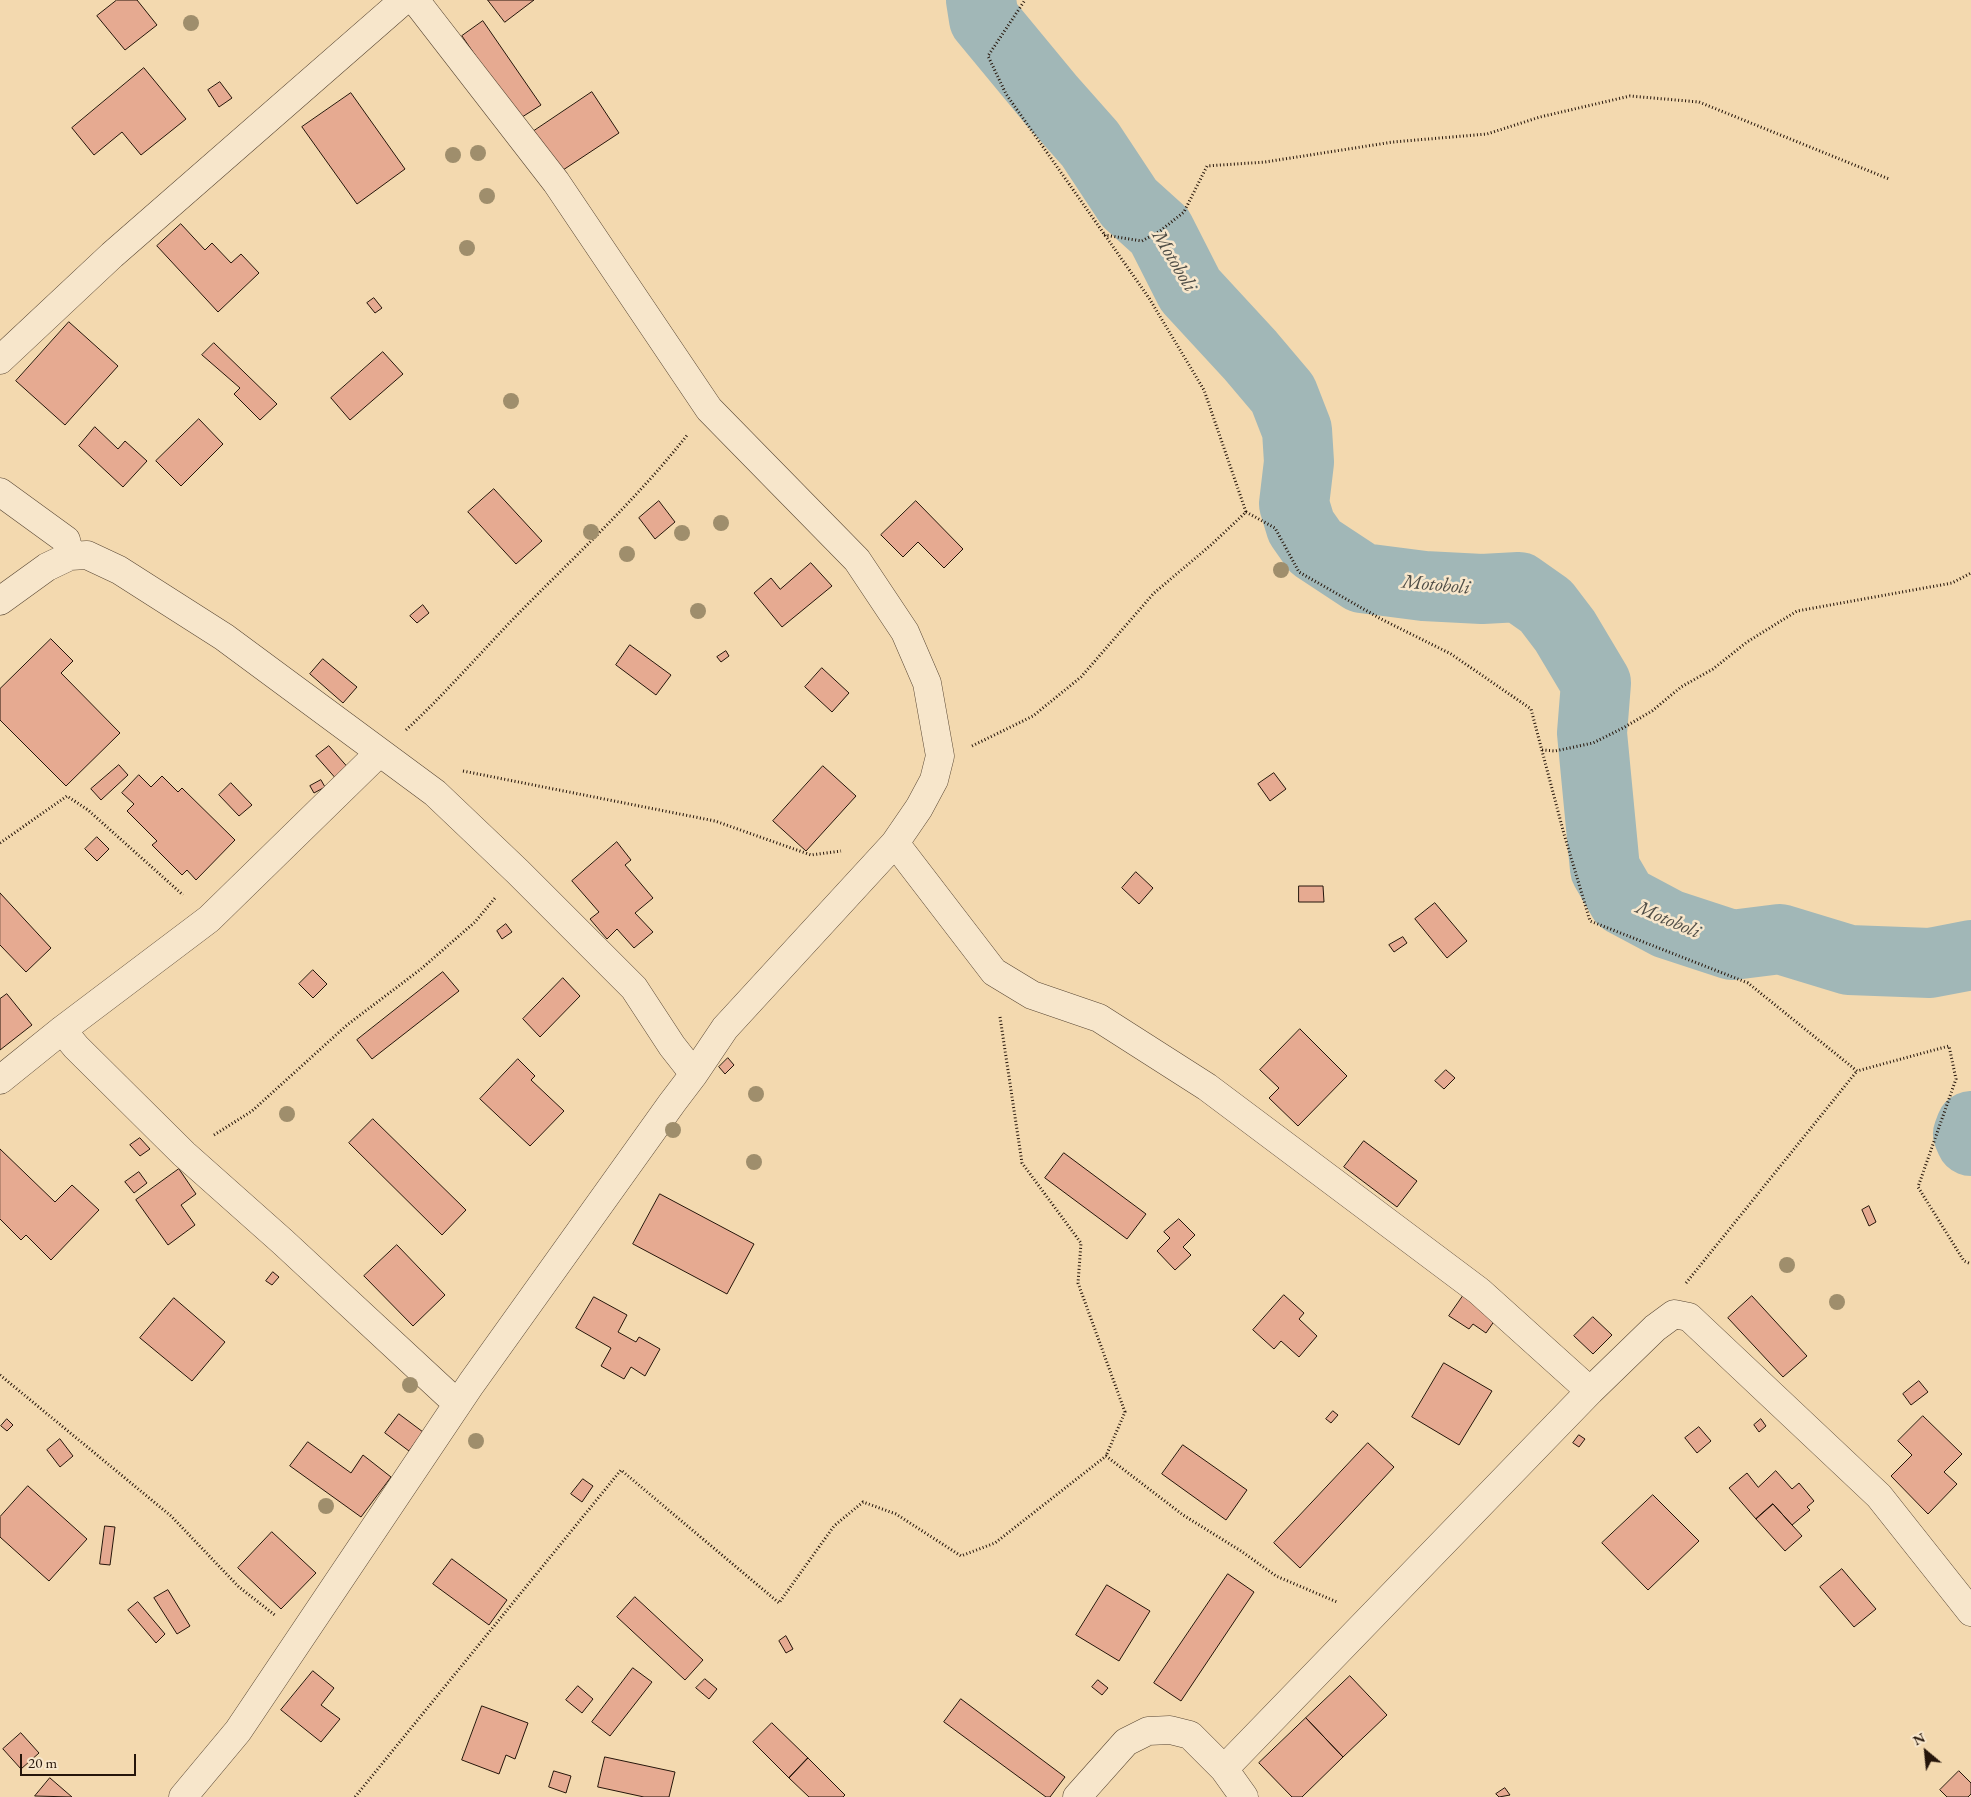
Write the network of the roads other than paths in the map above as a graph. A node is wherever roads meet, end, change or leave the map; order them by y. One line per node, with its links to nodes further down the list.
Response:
1 (404, 0): 3 (street)
2 (415, 0): 8 (street)
3 (0, 360)
4 (0, 492): 5 (street)
5 (70, 556): 6 (street); 7 (street)
6 (0, 601)
7 (379, 753): 9 (street); 10 (street)
8 (895, 843): 10 (street); 12 (street)
9 (62, 1030): 11 (street); 13 (street)
10 (694, 1074): 13 (street)
11 (0, 1080)
12 (1590, 1391): 14 (street); 15 (street)
13 (459, 1402): 16 (street)
14 (1971, 1612)
15 (1224, 1769): 17 (street); 18 (street)
16 (183, 1797)
17 (1077, 1797)
18 (1244, 1797)

